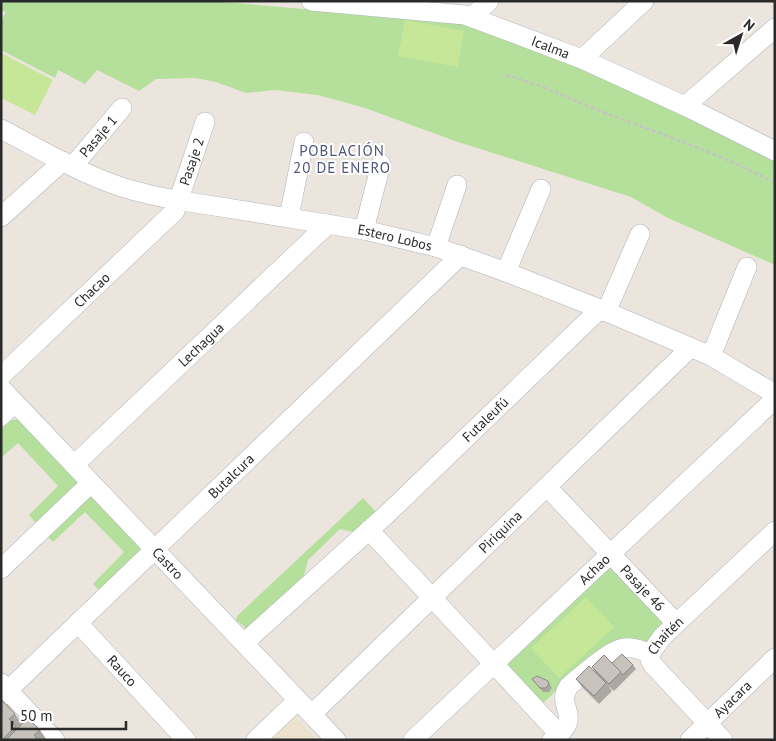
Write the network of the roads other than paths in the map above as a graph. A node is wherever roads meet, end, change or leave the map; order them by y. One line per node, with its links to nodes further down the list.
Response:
1 (311, 1): 4 (street, Icalma)
2 (489, 1): 4 (street)
3 (644, 1): 6 (street)
4 (459, 11): 6 (street, Icalma)
5 (775, 28): 7 (street)
6 (582, 59): 7 (street, Icalma)
7 (685, 106): 12 (street, Icalma)
8 (122, 108): 13 (street, Pasaje 1)
9 (205, 122): 17 (street, Pasaje 2)
10 (1, 129): 13 (street, Estero Lobos)
11 (304, 142): 19 (street)
12 (775, 151)
13 (68, 164): 17 (street, Estero Lobos); 18 (street, Pasaje 1)
14 (381, 164): 21 (street)
15 (457, 185): 23 (street)
16 (540, 189): 26 (street)
17 (179, 201): 19 (street, Estero Lobos); 30 (street, Chacao)
18 (1, 217)
19 (289, 217): 20 (street, Estero Lobos)
20 (328, 224): 21 (street, Estero Lobos); 36 (street, Lechagua)
21 (364, 230): 23 (street, Estero Lobos)
22 (640, 234): 27 (street, Futaleufú)
23 (436, 247): 24 (street, Estero Lobos)
24 (461, 255): 26 (street, Estero Lobos); 41 (street, Butalcura)
25 (747, 267): 29 (street)
26 (506, 272): 27 (street, Estero Lobos)
27 (603, 310): 28 (street, Estero Lobos); 39 (street, Futaleufú)
28 (690, 348): 29 (street, Estero Lobos); 38 (street, Piriquina)
29 (711, 356): 32 (street, Estero Lobos)
30 (1, 376)
31 (1, 388): 34 (street, Castro)
32 (775, 394)
33 (775, 398): 42 (street, Achao)
34 (15, 403): 35 (street); 36 (street, Castro)
35 (1, 416)
36 (74, 465): 37 (street, Castro)
37 (91, 483): 41 (street, Castro); 43 (street)
38 (547, 487): 42 (street, Pasaje 46); 44 (street, Piriquina)
39 (369, 530): 44 (street); 47 (street, Futaleufú)
40 (775, 531): 46 (street, Chaitén)
41 (155, 550): 45 (street, Butalcura); 47 (street, Castro)
42 (610, 554): 46 (street, Pasaje 46); 50 (street, Achao)
43 (1, 569)
44 (432, 598): 50 (street); 53 (street, Piriquina)
45 (78, 623): 51 (street, Butalcura); 57 (street, Rauco)
46 (676, 623): 48 (street, Chaitén)
47 (244, 643): 52 (street, Castro)
48 (650, 654): 54 (street); 55 (street, Chaitén)
49 (775, 658): 54 (street, Ayacara)
50 (494, 664): 55 (street); 60 (street, Achao)
51 (4, 690): 56 (street)
52 (298, 700): 53 (street, Castro); 58 (street)
53 (312, 714): 59 (street, Castro)
54 (708, 723): 61 (street, Ayacara); 62 (street)
55 (556, 737)
56 (55, 740)
57 (186, 740)
58 (256, 740)
59 (336, 740)
60 (413, 740)
61 (690, 740)
62 (723, 740)

